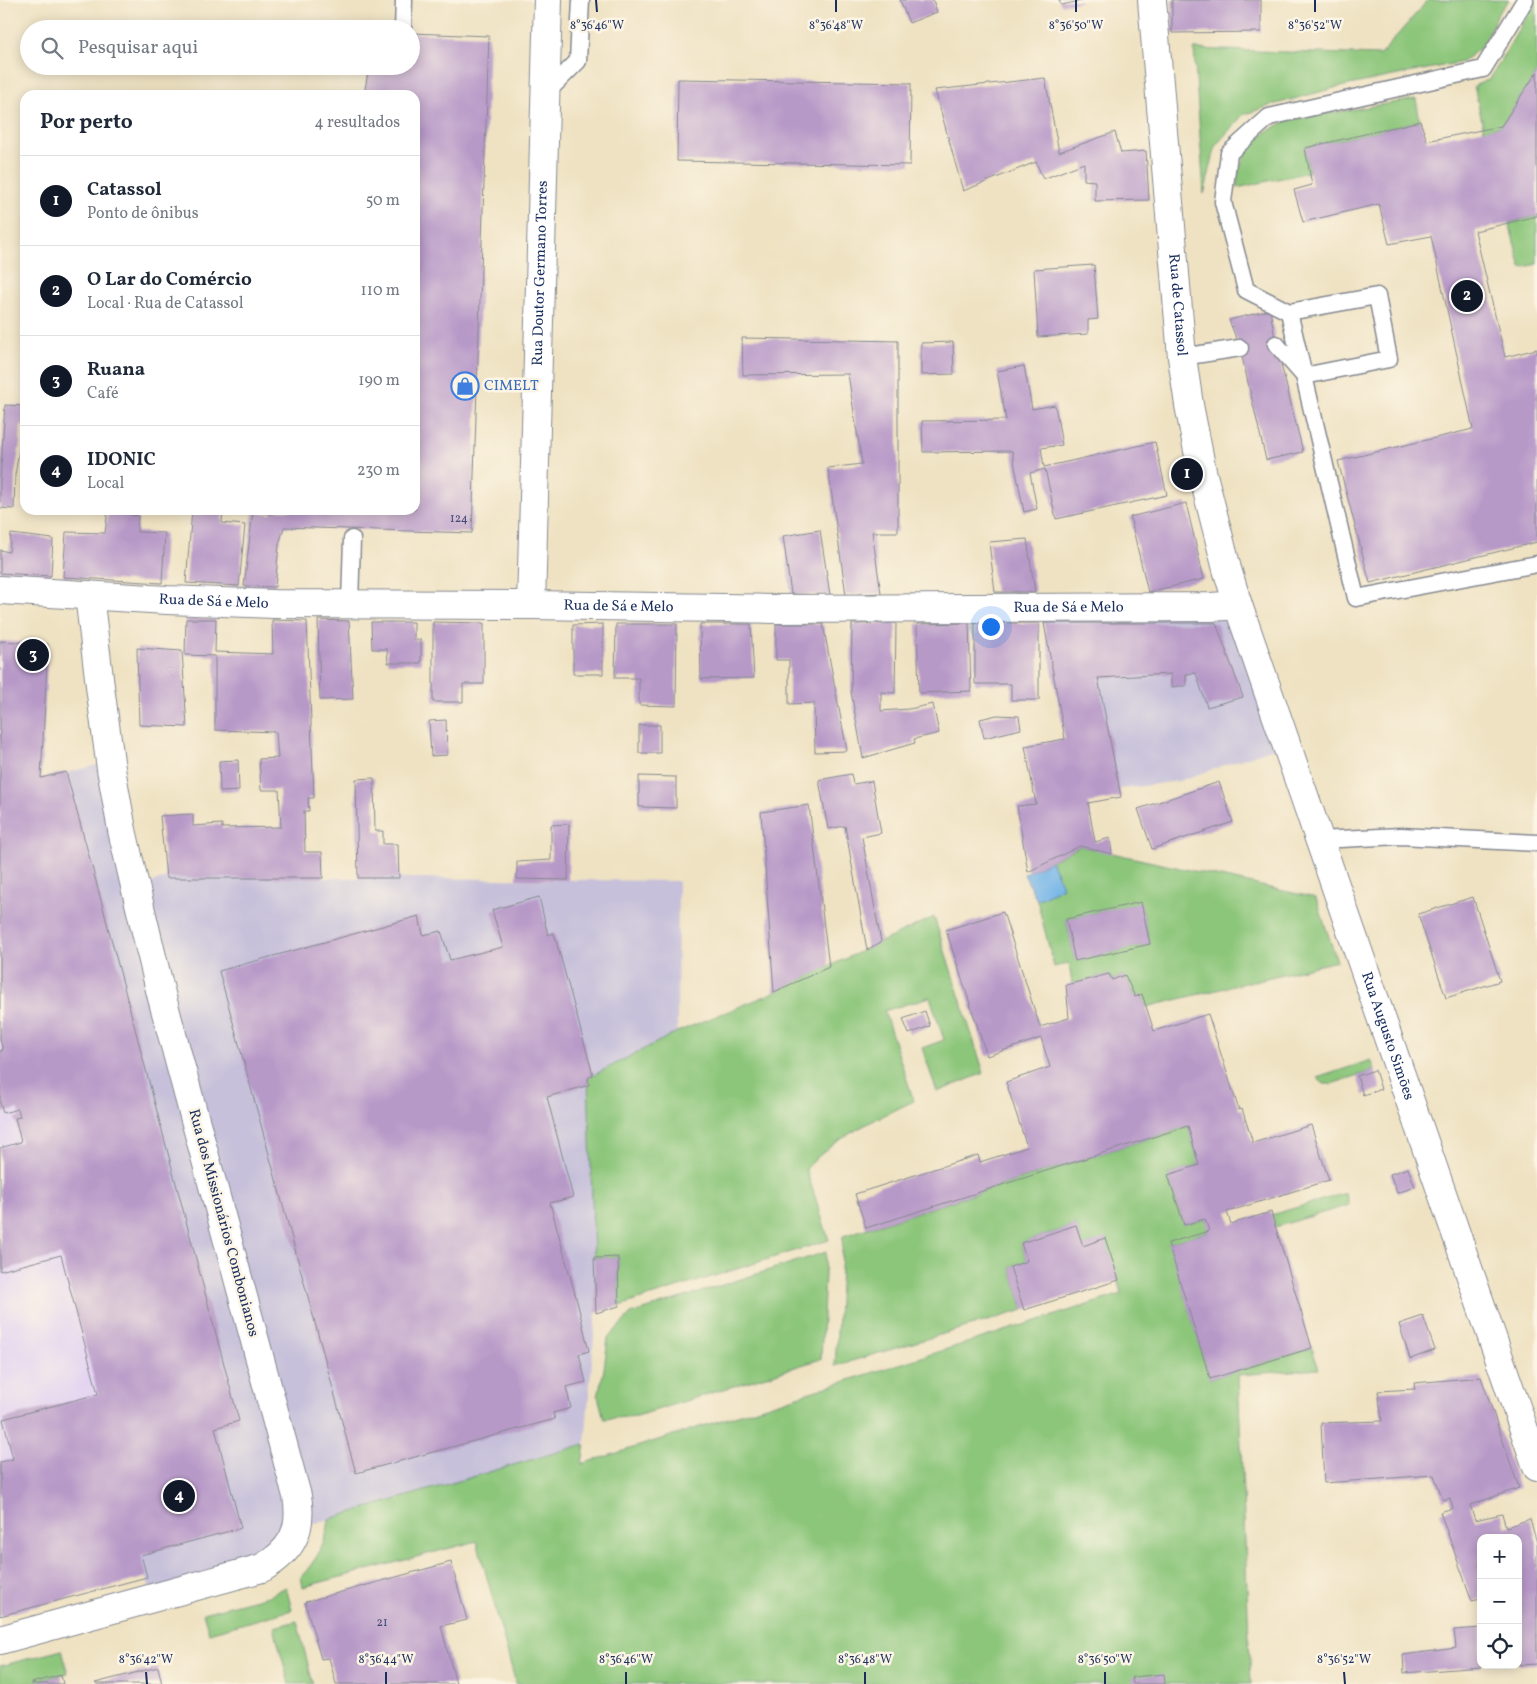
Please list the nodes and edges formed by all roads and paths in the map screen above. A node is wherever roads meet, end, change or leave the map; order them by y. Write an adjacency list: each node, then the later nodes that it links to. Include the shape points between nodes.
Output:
1 (404, 0): 6 (lane)
2 (548, 0): 7 (street, Rua Doutor Germano Torres)
3 (581, 0): 7 (lane, via 578,61)
4 (1152, 0): 11 (street, Rua de Catassol)
5 (1525, 0): 8 (lane, via 1484,69 1269,116 1229,153 1223,202 1246,290)
6 (403, 20)
7 (546, 94): 18 (street, Rua Doutor Germano Torres)
8 (1289, 312): 12 (lane); 12 (lane, via 1378,296 1389,359)
9 (1276, 344): 12 (lane)
10 (1240, 348): 11 (lane)
11 (1182, 357): 19 (street, Rua de Catassol, via 1202,471)
12 (1304, 376): 14 (lane, via 1356,598)
13 (352, 539): 17 (lane)
14 (1537, 564)
15 (0, 590): 16 (street, Rua de Sá e Melo)
16 (89, 595): 17 (street, Rua de Sá e Melo, via 274,604); 23 (street, Rua dos Missionários Combonianos, via 100,694 126,847 161,994 297,1496 298,1523 286,1550 275,1561 258,1570)
17 (350, 604): 18 (street, Rua de Sá e Melo)
18 (531, 605): 19 (street, Rua de Sá e Melo, via 779,609)
19 (1238, 605): 20 (street, Rua Augusto Simões)
20 (1319, 840): 21 (lane, via 1401,836); 22 (street, Rua Augusto Simões)
21 (1537, 843)
22 (1537, 1467)
23 (0, 1640)

